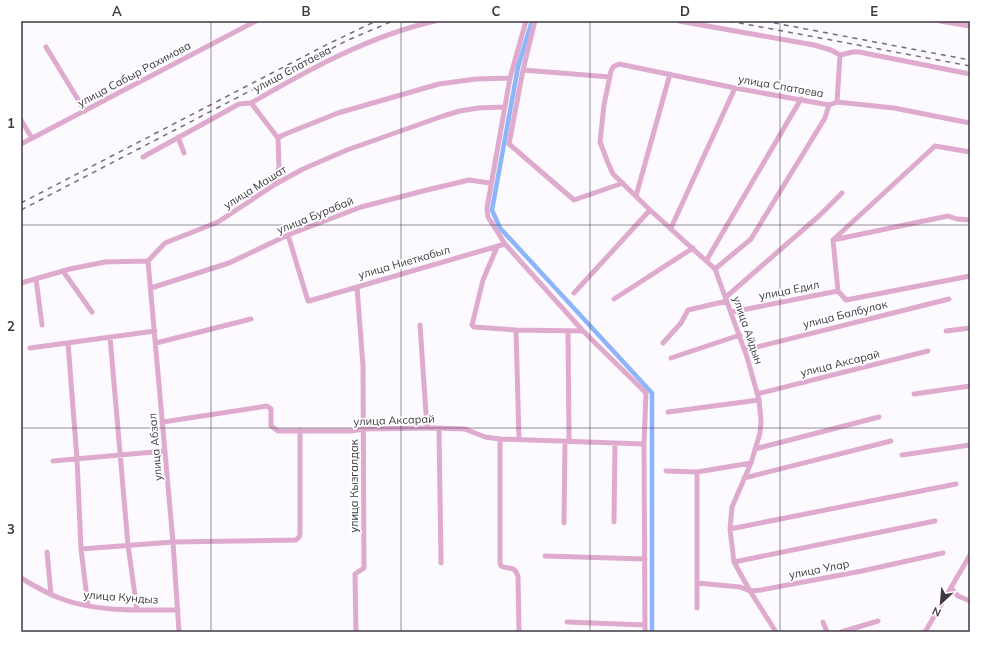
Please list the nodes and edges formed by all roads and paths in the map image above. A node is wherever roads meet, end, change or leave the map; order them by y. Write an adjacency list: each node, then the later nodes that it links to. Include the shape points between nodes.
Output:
1 (256, 21): 22 (street, улица Сабыр Рахимова)
2 (435, 21): 19 (street, улица Спатаева, via 339,55)
3 (526, 21): 15 (street)
4 (535, 21): 11 (street)
5 (679, 21): 9 (street, via 814,45)
6 (940, 21): 7 (street)
7 (970, 26)
8 (46, 47): 22 (street)
9 (840, 55): 13 (street, via 859,52); 18 (street)
10 (613, 67): 12 (street, улица Спатаева, via 619,64); 14 (street, улица Айдын)
11 (523, 70): 14 (street); 33 (street, via 509,144 574,200)
12 (670, 74): 16 (street, улица Спатаева); 36 (street)
13 (970, 74)
14 (610, 77): 33 (street, улица Айдын, via 600,142 613,174)
15 (510, 78): 21 (street); 27 (street, via 458,80 439,84 338,113)
16 (735, 88): 17 (street, улица Спатаева); 39 (street)
17 (801, 99): 20 (street, улица Спатаева); 46 (street)
18 (837, 102): 20 (street, улица Спатаева); 24 (street, улица Спатаева, via 894,108)
19 (251, 103): 25 (street, улица Спатаева, via 239,104); 27 (street)
20 (829, 105): 47 (street, via 825,118 751,239)
21 (504, 107): 32 (street); 34 (street, улица Машат, via 478,108 443,116 332,156)
22 (85, 111): 26 (street, улица Сабыр Рахимова)
23 (21, 120): 26 (street)
24 (970, 123)
25 (178, 137): 30 (street); 31 (street, улица Спатаева)
26 (32, 138): 28 (street, улица Сабыр Рахимова)
27 (278, 138): 34 (street, via 279,167)
28 (21, 144)
29 (970, 152): 41 (street, via 936,146)
30 (184, 153)
31 (143, 157)
32 (490, 183): 40 (street, улица Бурабай, via 469,180 427,190 361,207); 42 (street, via 488,217)
33 (623, 183): 36 (street, улица Айдын)
34 (274, 185): 45 (street, улица Машат, via 218,222 165,243)
35 (842, 193): 57 (street)
36 (636, 196): 37 (street, улица Айдын)
37 (650, 210): 39 (street, улица Айдын); 55 (street)
38 (970, 220): 41 (street, via 948,216)
39 (671, 228): 44 (street, улица Айдын)
40 (288, 235): 52 (street, улица Ниеткабыл, via 308,301); 53 (street, улица Бурабай, via 229,263)
41 (833, 240): 54 (street)
42 (505, 244): 43 (street, улица Ниеткабыл); 68 (street)
43 (496, 247): 52 (street, улица Ниеткабыл); 65 (street, via 483,280 472,325)
44 (693, 248): 46 (street, улица Айдын); 56 (street)
45 (148, 261): 48 (street, via 105,262); 53 (street, улица Абзал)
46 (706, 261): 47 (street, улица Айдын)
47 (715, 269): 57 (street, улица Айдын)
48 (63, 271): 50 (street); 59 (street)
49 (970, 276): 54 (street, улица Балбулак, via 846,300)
50 (36, 279): 51 (street); 62 (street)
51 (21, 283)
52 (356, 286): 88 (street, улица Кызгалдак, via 363,366)
53 (151, 288): 66 (street, улица Абзал)
54 (838, 290): 60 (street, улица Едил)
55 (574, 293)
56 (614, 299)
57 (727, 299): 60 (street, улица Айдын); 74 (street, via 688,310 681,323)
58 (949, 299): 76 (street, улица Балбулак)
59 (92, 312)
60 (732, 312): 70 (street, улица Айдын)
61 (251, 318): 73 (street)
62 (42, 325)
63 (420, 325): 86 (street)
64 (970, 328): 69 (street)
65 (516, 330): 67 (street); 91 (street)
66 (155, 331): 71 (street); 73 (street, улица Абзал)
67 (568, 331): 68 (street); 92 (street)
68 (583, 331): 95 (street, via 646,393)
69 (946, 331)
70 (740, 335): 76 (street, улица Айдын); 78 (street)
71 (110, 337): 72 (street); 100 (street)
72 (68, 343): 75 (street); 101 (street)
73 (156, 343): 85 (street, улица Абзал)
74 (663, 343)
75 (30, 348)
76 (745, 350): 80 (street, улица Айдын)
77 (928, 351): 80 (street, улица Аксарай)
78 (671, 358)
79 (970, 386): 81 (street)
80 (757, 394): 82 (street, улица Айдын)
81 (914, 394)
82 (759, 400): 83 (street); 97 (street, улица Айдын, via 761,422)
83 (668, 412)
84 (879, 417): 97 (street)
85 (163, 422): 89 (street, улица Аксарай, via 267,406 271,409 271,426 274,429); 98 (street, улица Абзал)
86 (427, 428): 87 (street, улица Аксарай); 88 (street, улица Аксарай)
87 (439, 428): 90 (street, улица Аксарай, via 465,429); 121 (street)
88 (363, 429): 89 (street, улица Аксарай); 137 (street, улица Кызгалдак, via 364,568 355,574)
89 (300, 430): 112 (street, via 299,538)
90 (500, 439): 91 (street, улица Аксарай); 138 (street, via 500,563 501,566 513,568 518,577)
91 (519, 440): 92 (street, улица Аксарай)
92 (567, 441): 94 (street, улица Аксарай); 110 (street)
93 (892, 441): 106 (street)
94 (615, 443): 95 (street, улица Аксарай); 109 (street)
95 (644, 444): 119 (street)
96 (970, 445): 99 (street)
97 (755, 449): 103 (street, улица Айдын)
98 (165, 451): 100 (street); 112 (street, улица Абзал)
99 (902, 455)
100 (120, 456): 101 (street); 113 (street)
101 (77, 459): 102 (street); 114 (street)
102 (53, 461)
103 (751, 463): 105 (street); 106 (street, улица Айдын)
104 (666, 471): 105 (street)
105 (697, 472): 123 (street)
106 (744, 478): 111 (street, улица Айдын, via 732,507)
107 (956, 484): 111 (street)
108 (935, 521): 120 (street)
109 (614, 522)
110 (564, 523)
111 (730, 529): 120 (street, улица Айдын)
112 (173, 542): 113 (street); 131 (street, улица Абзал)
113 (128, 545): 114 (street); 130 (street)
114 (81, 549): 128 (street)
115 (47, 552): 126 (street)
116 (943, 553): 125 (street, улица Улар, via 862,571)
117 (970, 555): 124 (street)
118 (545, 556): 119 (street)
119 (645, 559): 135 (street)
120 (734, 562): 125 (street, улица Айдын)
121 (441, 564)
122 (21, 578): 126 (street, улица Кундыз)
123 (697, 583): 125 (street, улица Улар); 129 (street)
124 (951, 588): 127 (street, via 958,596); 143 (street)
125 (750, 590): 140 (street, улица Айдын)
126 (51, 595): 128 (street, улица Кундыз)
127 (970, 601)
128 (88, 606): 130 (street, улица Кундыз)
129 (697, 608)
130 (137, 610): 131 (street, улица Кундыз)
131 (178, 610): 136 (street, улица Абзал)
132 (878, 621): 142 (street)
133 (567, 622): 135 (street)
134 (823, 622): 141 (street)
135 (645, 625): 139 (street)
136 (179, 632)
137 (356, 632)
138 (519, 632)
139 (645, 632)
140 (776, 632)
141 (827, 632)
142 (841, 632)
143 (925, 632)

